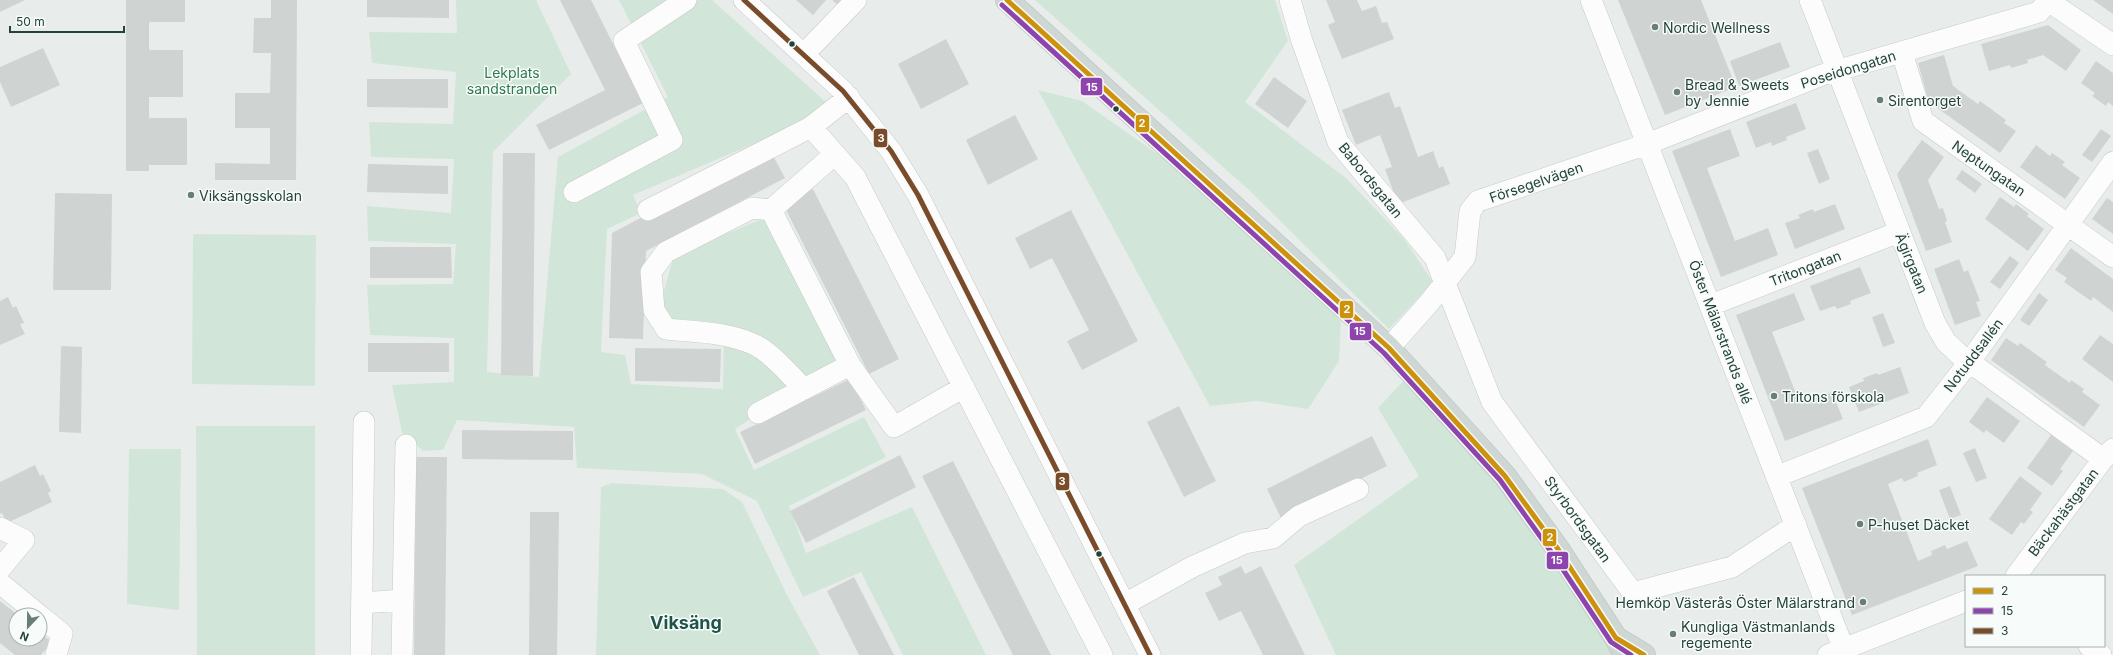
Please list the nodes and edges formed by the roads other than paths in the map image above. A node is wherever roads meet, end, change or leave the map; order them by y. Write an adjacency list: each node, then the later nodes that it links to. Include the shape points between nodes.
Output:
1 (686, 0): 18 (street, via 624,41 672,140)
2 (744, 0): 11 (street)
3 (856, 0): 11 (street)
4 (1007, 0): 26 (main road)
5 (1290, 0): 24 (street, Babordsgatan, via 1338,142 1435,258)
6 (1591, 0): 15 (street, Öster Mälarstrands allé)
7 (1810, 0): 12 (street, Ägirgatan)
8 (2048, 0): 9 (street); 10 (street, Poseidongatan, via 2039,12)
9 (2113, 45)
10 (1902, 52): 12 (street, Poseidongatan); 21 (street, Neptungatan, via 1923,121)
11 (804, 54): 13 (street)
12 (1838, 71): 15 (street, Poseidongatan); 22 (street, Ägirgatan)
13 (849, 97): 14 (street); 45 (street, via 890,151 918,195)
14 (811, 126): 16 (street); 19 (street)
15 (1647, 144): 24 (street, Försegelvägen, via 1478,201 1470,211 1465,257); 25 (street, Öster Mälarstrands allé)
16 (835, 154): 20 (street); 29 (street, via 855,177)
17 (2113, 162): 21 (street, Notuddsallén)
18 (574, 192)
19 (648, 210)
20 (771, 210): 28 (street); 30 (street, via 752,208 666,252 651,272 654,310 666,329 733,336 755,345 783,367)
21 (2068, 225): 23 (street, Neptungatan); 27 (street, Notuddsallén)
22 (1899, 232): 25 (street, Tritongatan); 27 (street, Ägirgatan, via 1935,323 1946,342)
23 (2113, 257)
24 (1444, 284): 26 (street, Försegelvägen); 37 (street, Styrbordsgatan, via 1492,402 1633,594 1732,567)
25 (1711, 305): 35 (street, Öster Mälarstrands allé)
26 (1389, 348): 48 (main road, via 1505,476 1558,549)
27 (1970, 361): 34 (street, Ägirgatan); 35 (street, Notuddsallén, via 1926,417)
28 (850, 365): 29 (street, via 894,427); 30 (street)
29 (964, 388): 54 (street)
30 (804, 389): 31 (street)
31 (758, 413)
32 (364, 422): 44 (street)
33 (406, 445): 42 (street)
34 (2110, 452): 40 (street, Bäckahästgatan)
35 (1778, 476): 37 (street, Öster Mälarstrands allé)
36 (1358, 489): 45 (street, via 1299,516 1273,538 1238,546 1192,567)
37 (1796, 525): 50 (street, Öster Mälarstrands allé)
38 (0, 528): 39 (street, via 24,540)
39 (0, 569)
40 (2017, 575)
41 (0, 583): 46 (street)
42 (403, 600): 44 (street); 53 (street)
43 (1965, 601): 50 (street)
44 (362, 602): 52 (street)
45 (1124, 604): 55 (street)
46 (28, 607)
47 (48, 623): 51 (street, via 62,634)
48 (1621, 646): 56 (main road)
49 (2090, 647): 57 (street)
50 (1839, 653)
51 (56, 655)
52 (361, 655)
53 (402, 655)
54 (1102, 655)
55 (1150, 655)
56 (1644, 655)
57 (2101, 655)

